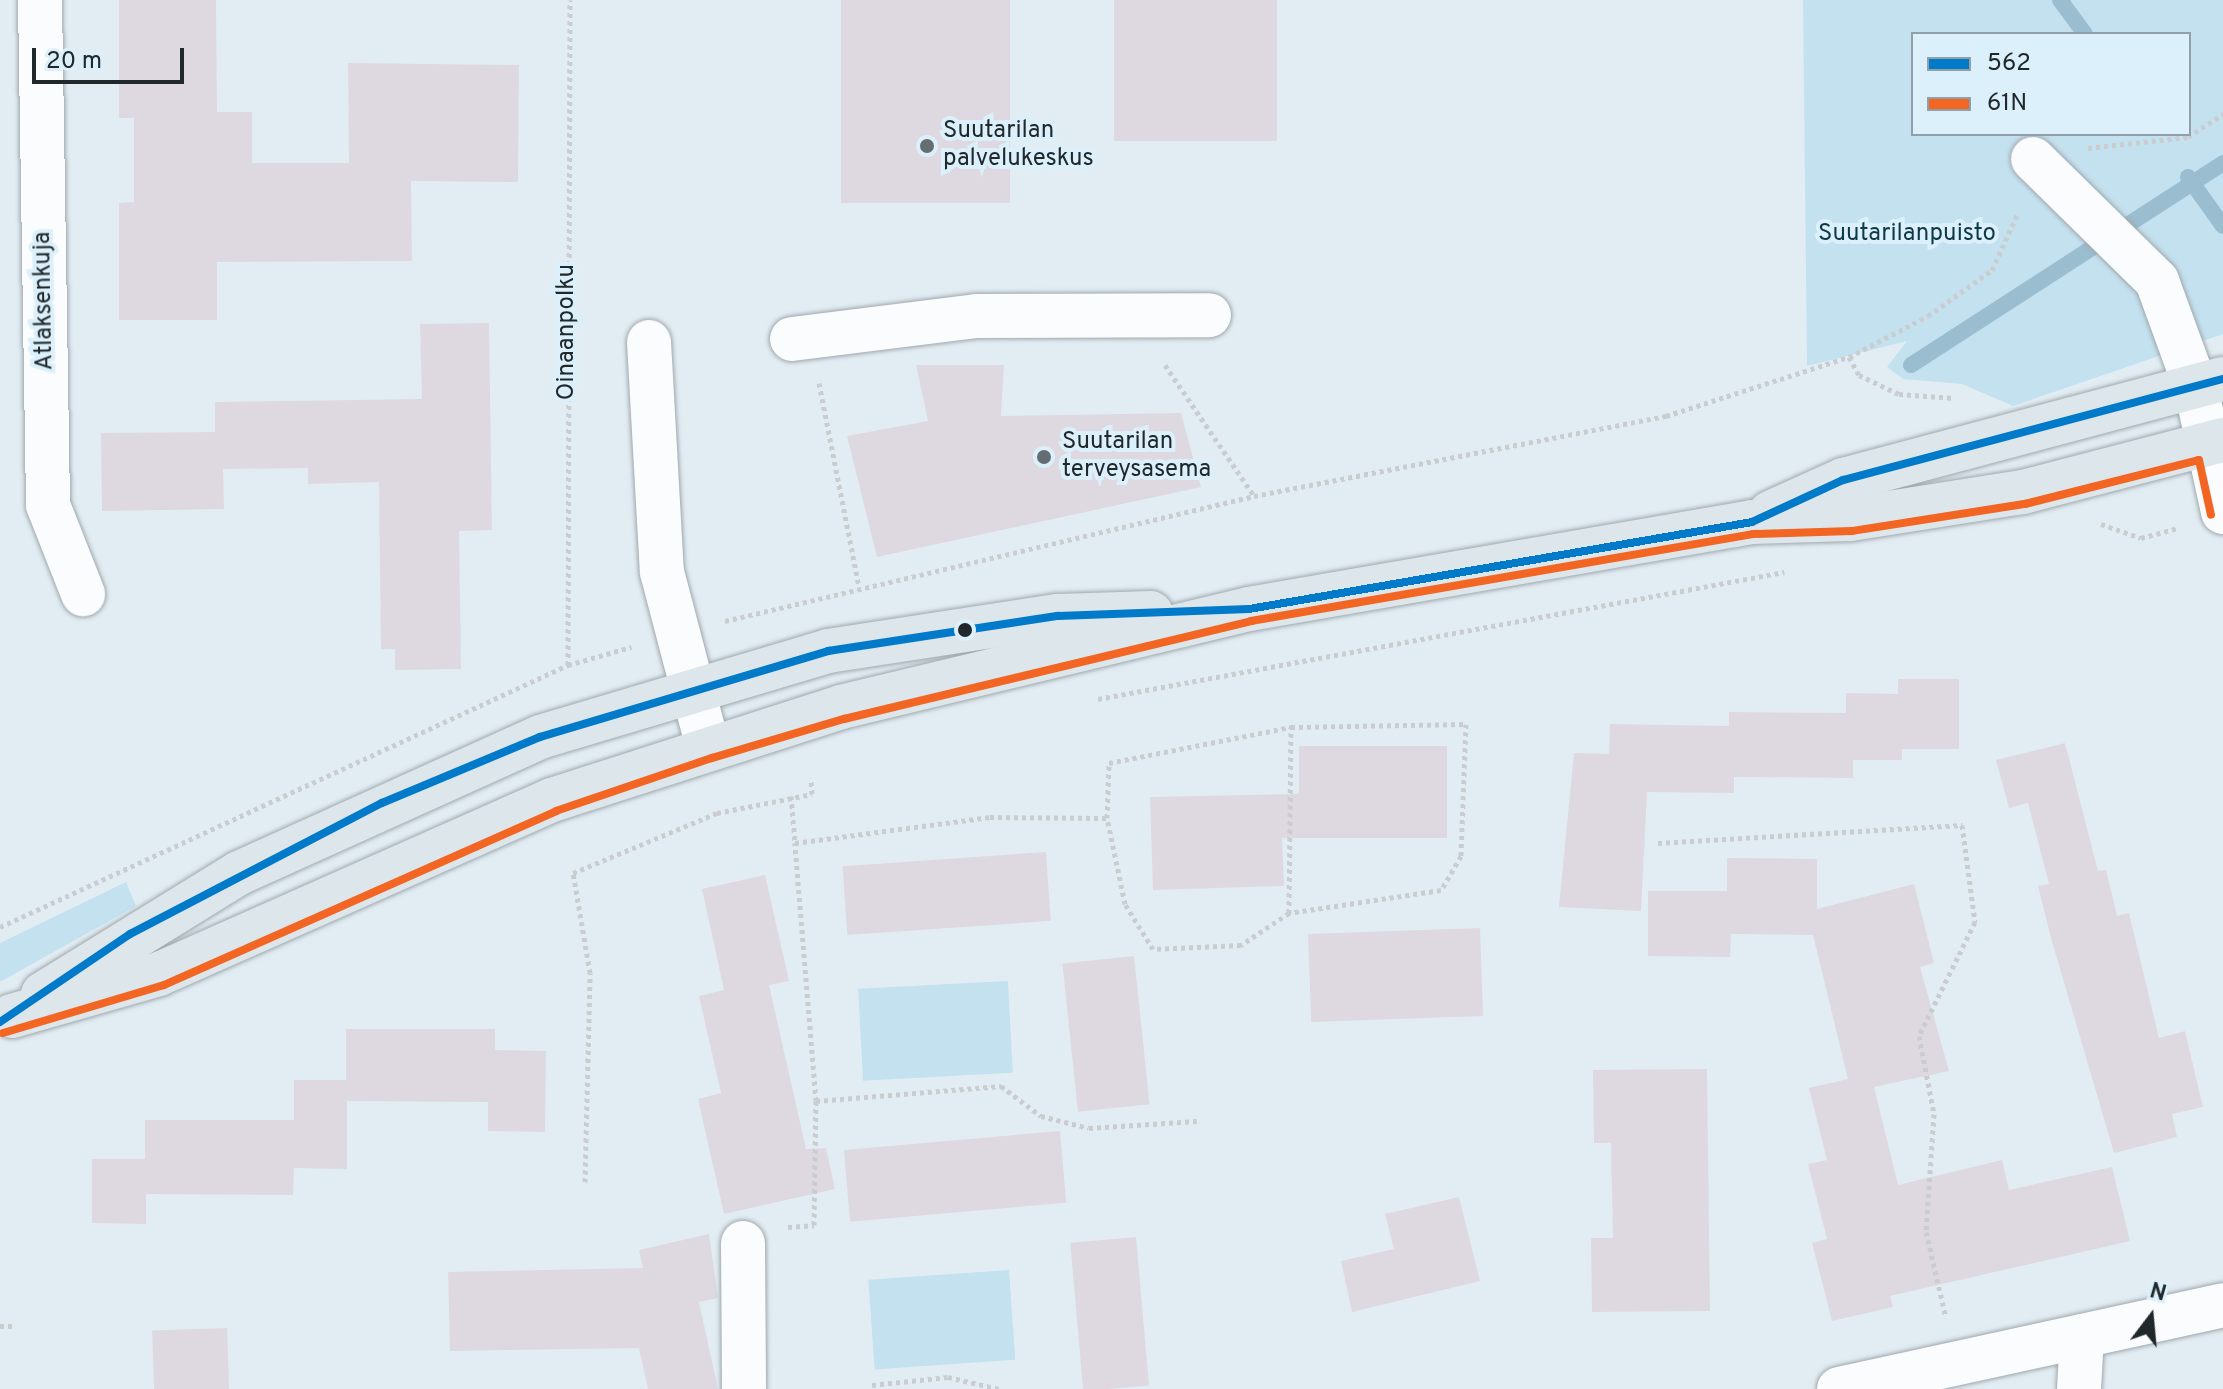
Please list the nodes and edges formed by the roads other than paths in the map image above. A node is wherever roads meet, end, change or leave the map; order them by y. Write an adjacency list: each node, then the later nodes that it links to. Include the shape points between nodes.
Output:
1 (40, 0): 10 (street, Atlaksenkuja, via 48,505)
2 (2033, 159): 6 (street, via 2157,281)
3 (1209, 315): 4 (street, via 977,316)
4 (804, 338)
5 (649, 342): 12 (street, via 656,527 676,634)
6 (2209, 383): 7 (street); 9 (main road, via 1843,480)
7 (2216, 443): 8 (street); 9 (main road, via 2023,492 1850,519)
8 (2223, 512)
9 (1752, 522): 11 (main road)
10 (83, 594)
11 (1249, 609): 12 (main road, via 1058,616 828,651); 13 (main road, via 841,707)
12 (694, 691): 13 (street); 14 (main road, via 540,737 382,803 130,934)
13 (708, 747): 14 (main road, via 552,800 159,974)
14 (6, 1019)
15 (743, 1243): 18 (street)
16 (2223, 1305): 17 (street)
17 (2082, 1336): 19 (street); 20 (street)
18 (744, 1389)
19 (1839, 1389)
20 (2079, 1389)

